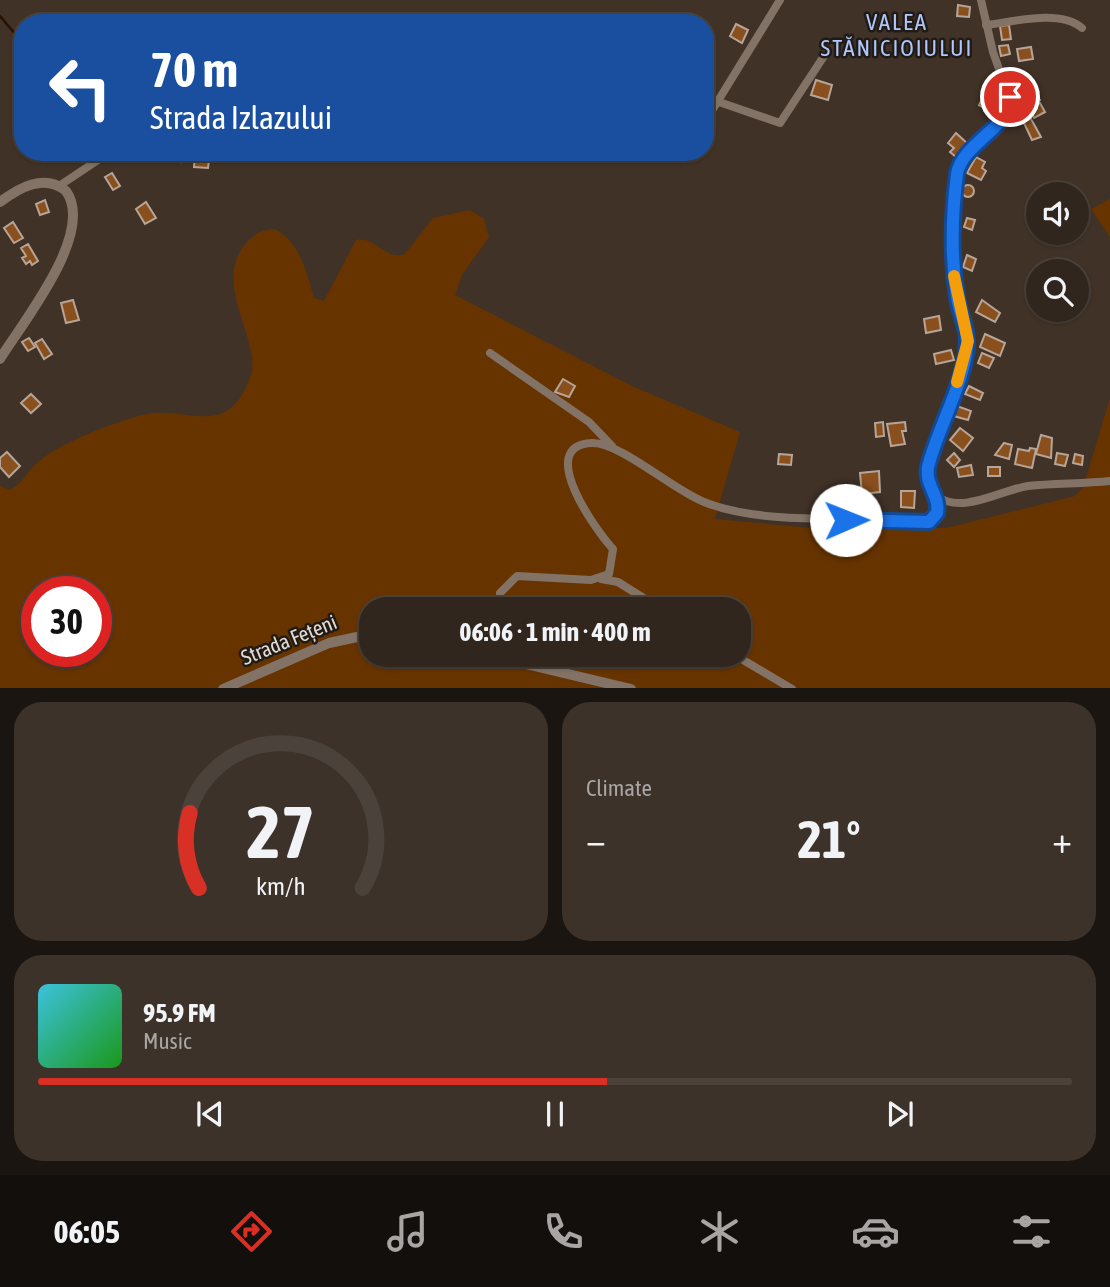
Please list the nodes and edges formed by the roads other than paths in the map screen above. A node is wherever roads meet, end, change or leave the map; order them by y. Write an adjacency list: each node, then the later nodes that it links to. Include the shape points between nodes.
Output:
1 (780, 0): 6 (street)
2 (981, 0): 3 (street)
3 (986, 25): 4 (street, via 1058,19 1074,21); 15 (street, via 1011,103 1004,118 967,153 957,174 953,268 968,341 928,467 928,483)
4 (1082, 28)
5 (826, 53): 6 (street, via 780,123)
6 (719, 102): 7 (street)
7 (714, 109)
8 (96, 161): 9 (street)
9 (59, 186): 10 (street, via 45,182 30,185); 12 (street, via 74,208 68,241 31,316)
10 (0, 202)
11 (490, 353): 13 (street, via 589,422)
12 (0, 359)
13 (612, 446): 15 (street, via 674,488 734,512 929,522 937,513); 16 (street, via 580,445 567,467 593,528 612,549 612,567)
14 (1110, 481): 15 (street, via 1028,486 961,502)
15 (938, 497)
16 (601, 579): 17 (street, via 517,576); 18 (street, via 618,582)
17 (500, 597)
18 (642, 597)
19 (359, 637): 22 (street, Strada Fețeni, via 329,643)
20 (751, 664): 24 (street)
21 (549, 667): 23 (street)
22 (223, 688)
23 (631, 688)
24 (792, 688)

